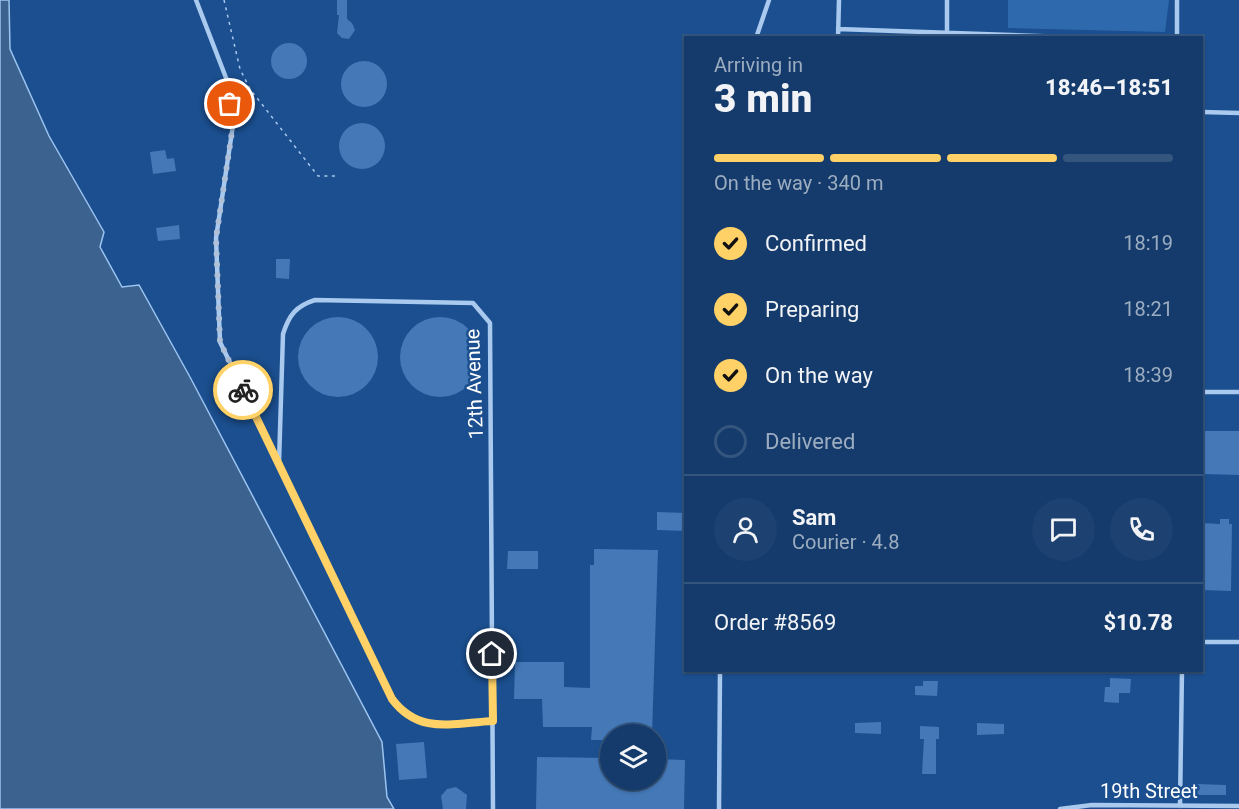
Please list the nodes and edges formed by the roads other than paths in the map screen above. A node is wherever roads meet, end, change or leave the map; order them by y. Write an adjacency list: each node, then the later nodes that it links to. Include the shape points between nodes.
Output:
1 (196, 0): 17 (lane, via 228,83 233,125 216,238 220,342)
2 (769, 0): 8 (lane)
3 (839, 0): 6 (lane)
4 (947, 0): 7 (lane)
5 (1177, 0): 12 (lane)
6 (838, 29): 7 (lane); 9 (lane)
7 (947, 31): 10 (lane); 11 (lane)
8 (757, 36)
9 (838, 36)
10 (947, 36)
11 (1010, 36)
12 (1178, 36)
13 (1203, 112): 14 (lane)
14 (1239, 113)
15 (1203, 392): 16 (lane)
16 (1239, 392)
17 (279, 465): 22 (lane, via 400,710 423,724); 22 (lane, 12th Avenue, via 284,334 288,319 299,305 315,300 473,303 479,309 490,323)
18 (1203, 642): 19 (lane)
19 (1239, 642)
20 (720, 672): 26 (lane)
21 (1182, 672): 23 (lane)
22 (493, 721): 25 (lane, 12th Avenue)
23 (1180, 806): 24 (lane, 19th Street); 27 (lane, 19th Street, via 1092,805)
24 (1239, 806)
25 (493, 809)
26 (719, 809)
27 (1060, 809)

